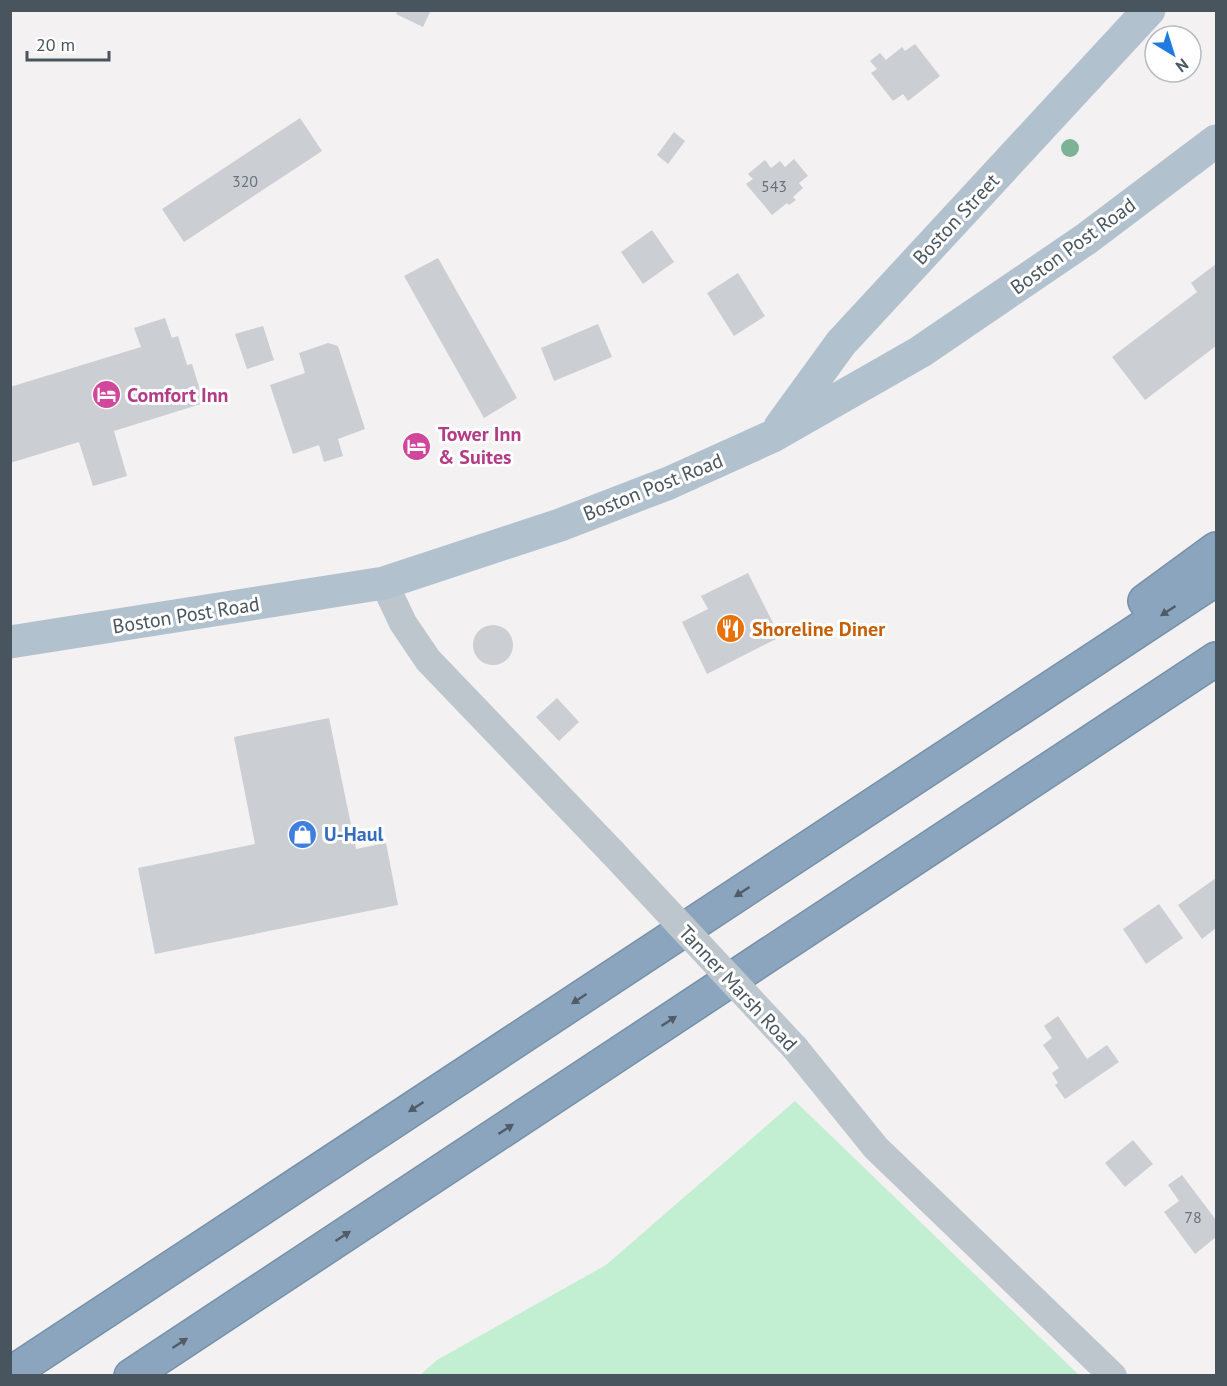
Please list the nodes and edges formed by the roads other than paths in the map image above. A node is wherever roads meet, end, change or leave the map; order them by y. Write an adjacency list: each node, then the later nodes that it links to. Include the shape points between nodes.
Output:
1 (1149, 10): 3 (main road, Boston Street, via 842,344)
2 (1216, 141): 3 (main road, Boston Post Road, via 982,311 865,385)
3 (773, 436): 6 (main road, Boston Post Road, via 669,483 560,525)
4 (1216, 549): 9 (highway)
5 (1216, 579): 9 (highway, one-way to 9)
6 (384, 583): 7 (main road, Boston Post Road); 12 (street, Tanner Marsh Road, bridge, via 403,623 428,660 795,1048 876,1148)
7 (10, 642)
8 (1216, 660): 11 (highway, one-way to 8)
9 (769, 874): 10 (highway, one-way to 10)
10 (10, 1374)
11 (131, 1376)
12 (1113, 1376)

